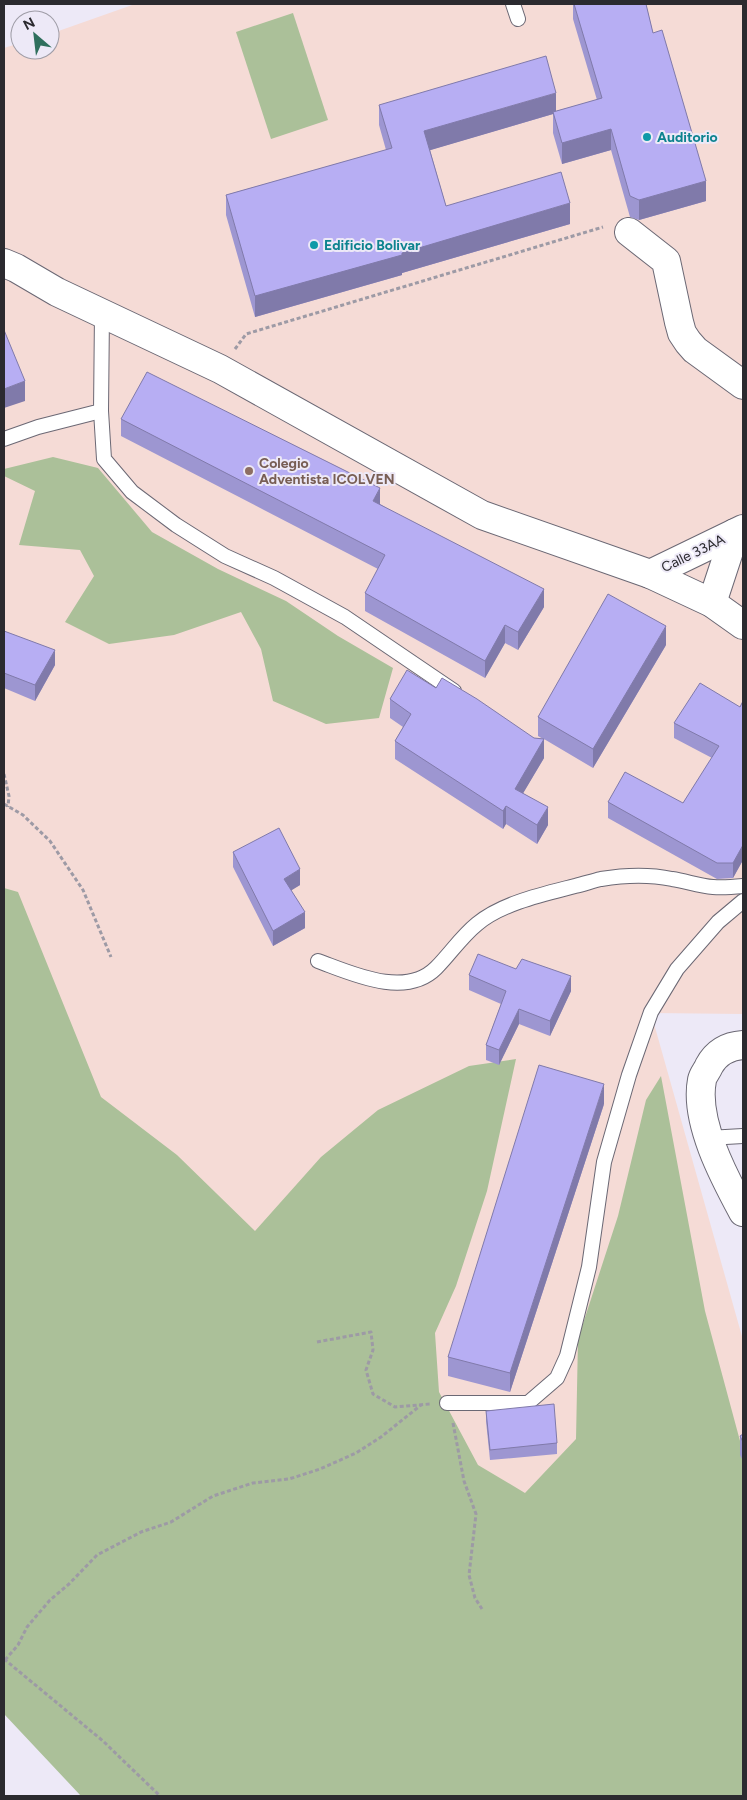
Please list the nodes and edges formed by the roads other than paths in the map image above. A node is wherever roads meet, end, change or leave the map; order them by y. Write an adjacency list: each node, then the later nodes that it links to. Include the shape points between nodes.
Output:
1 (513, 4): 2 (lane)
2 (518, 19)
3 (629, 232): 6 (street, via 666,261 681,327 688,342)
4 (4, 263): 5 (street)
5 (102, 314): 7 (lane); 10 (street, via 220,370 482,516)
6 (743, 385)
7 (101, 411): 8 (lane); 13 (lane, via 104,459 132,492 225,556 274,578 345,617)
8 (4, 439)
9 (739, 531): 10 (street, Calle 33AA); 11 (street, Calle 33AA)
10 (650, 574): 11 (street)
11 (712, 603): 12 (street)
12 (743, 625)
13 (467, 699)
14 (743, 886): 16 (lane, via 716,888 631,875 540,895 478,923 434,970 417,980 391,984)
15 (743, 901): 21 (lane, via 718,922 676,969 650,1012 604,1162 589,1267 568,1356 558,1378 528,1403)
16 (318, 961)
17 (743, 1045): 19 (street, via 734,1045 714,1056 702,1079 701,1101)
18 (743, 1136): 19 (lane)
19 (708, 1138): 20 (street)
20 (743, 1212)
21 (447, 1402)

